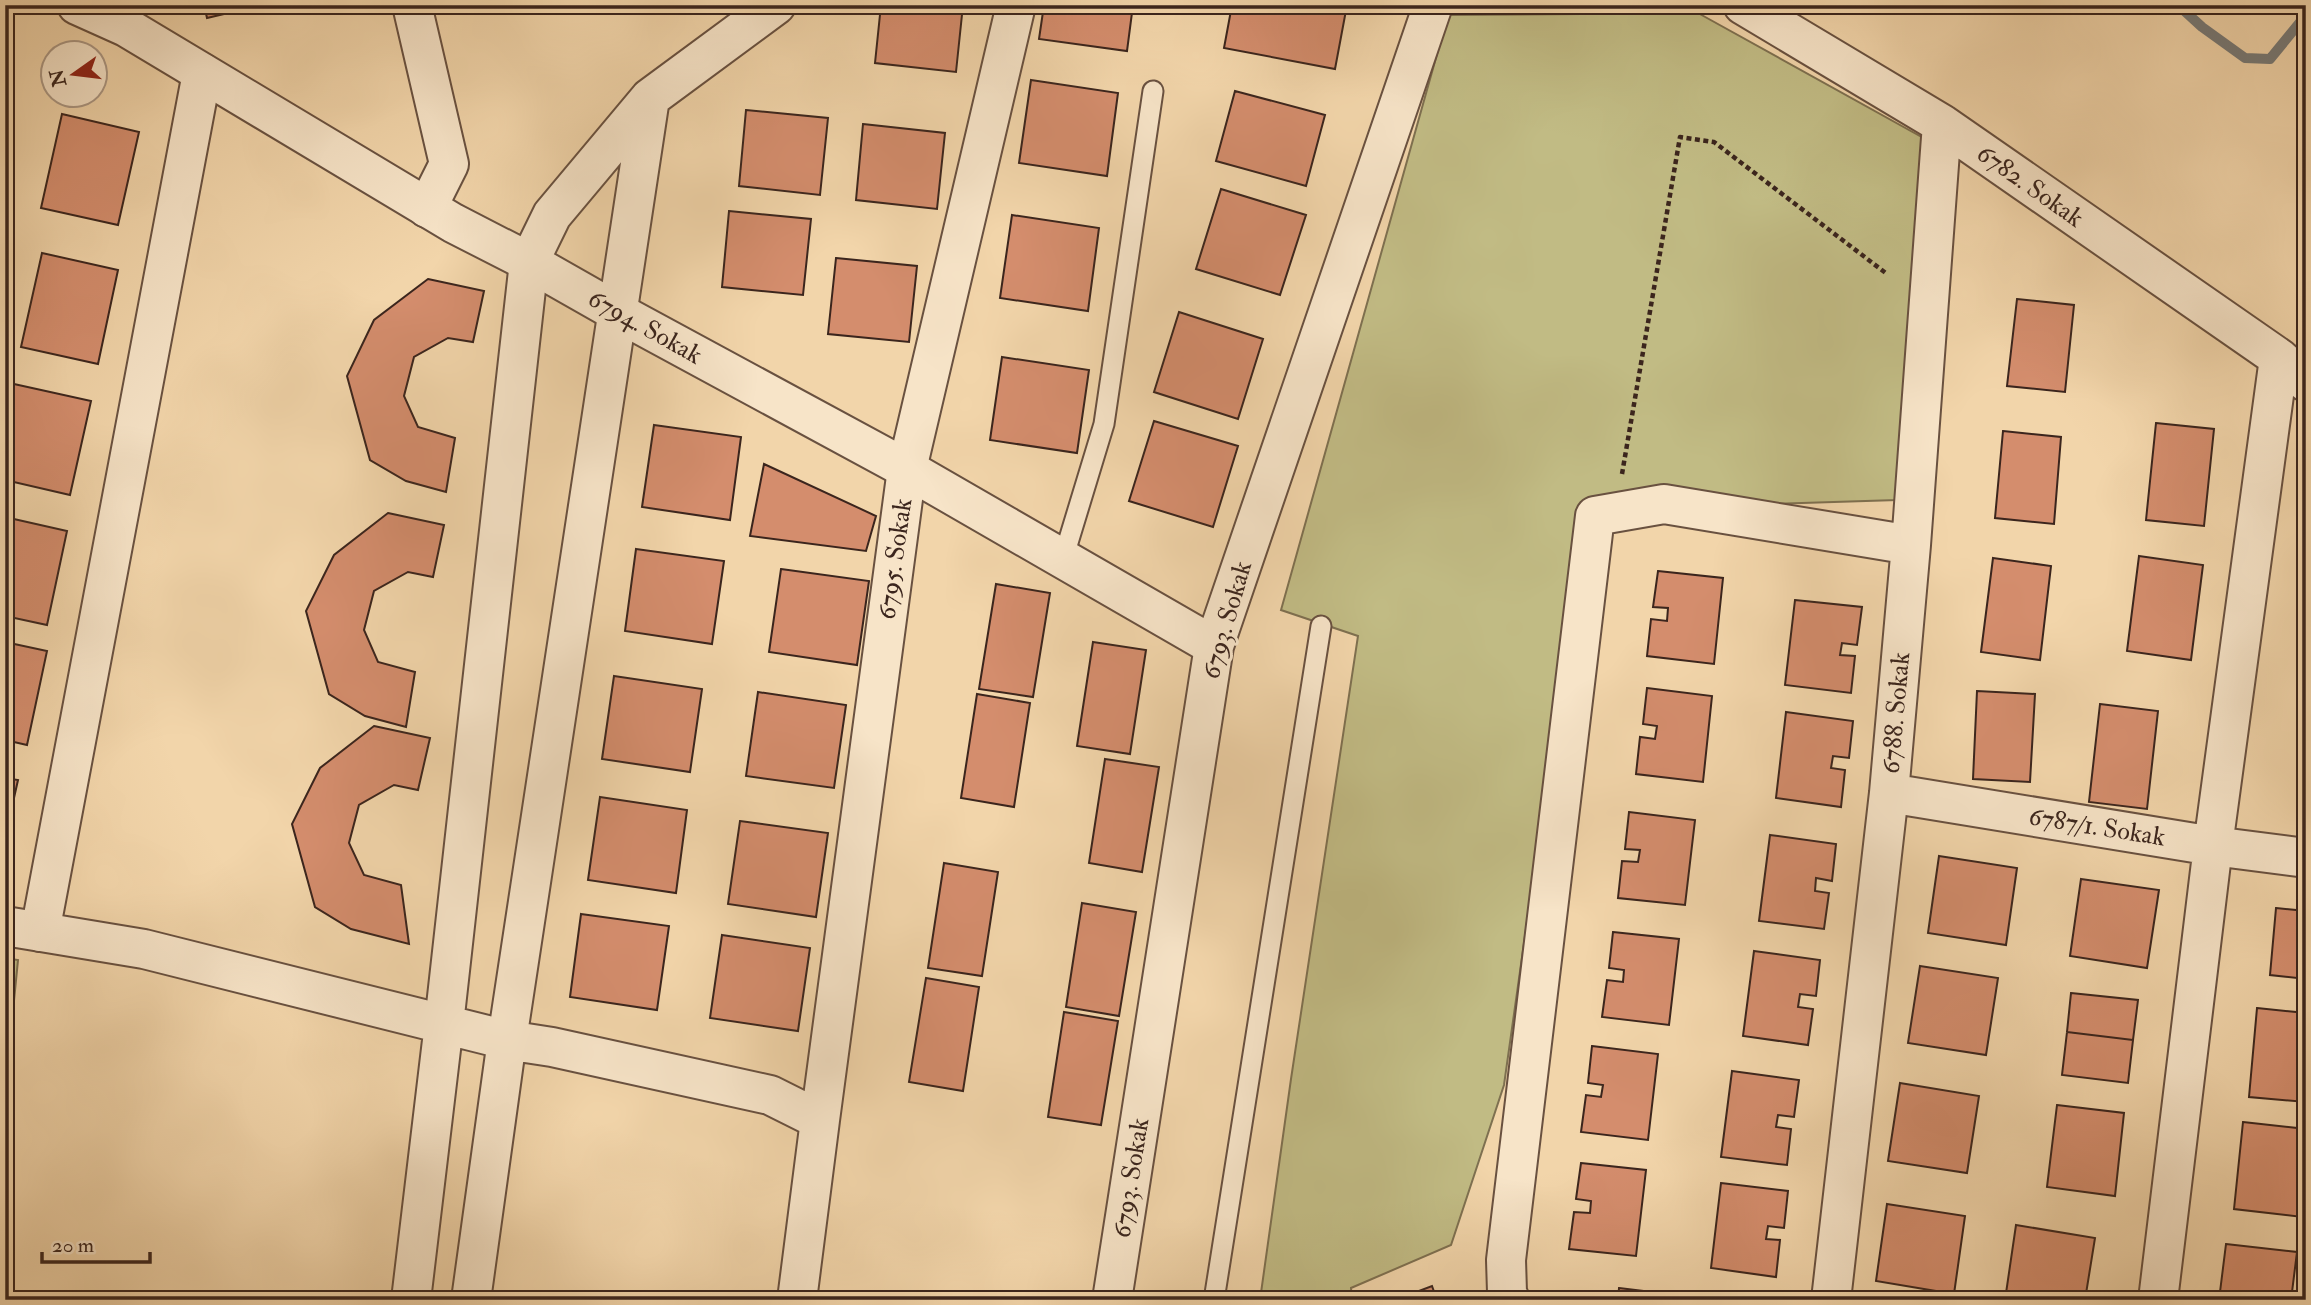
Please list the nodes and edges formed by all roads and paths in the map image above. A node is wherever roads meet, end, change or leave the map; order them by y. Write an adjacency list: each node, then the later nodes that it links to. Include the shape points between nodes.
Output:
1 (77, 5): 7 (street, 6794. Sokak)
2 (412, 5): 12 (street, via 449,163)
3 (776, 5): 10 (street)
4 (1016, 5): 17 (street, 6795. Sokak)
5 (1433, 5): 22 (street, 6793. Sokak)
6 (1743, 5): 11 (street, 6782. Sokak)
7 (124, 16): 8 (street, 6794. Sokak)
8 (202, 73): 12 (street, 6794. Sokak); 26 (street)
9 (1153, 91): 20 (lane, via 1104,424)
10 (650, 98): 13 (street, via 552,215); 15 (street)
11 (1942, 124): 16 (street, 6782. Sokak); 19 (street, 6788. Sokak)
12 (428, 208): 13 (street, 6794. Sokak)
13 (529, 262): 15 (street, 6794. Sokak); 27 (street)
14 (1887, 274): 18 (path, via 1714,142 1680,136)
15 (617, 312): 17 (street, 6794. Sokak); 28 (street)
16 (2292, 370): 24 (street)
17 (907, 468): 20 (street, 6794. Sokak); 29 (street, 6795. Sokak)
18 (1615, 513): 19 (street, via 1664,504); 35 (street, via 1595,516 1506,1260)
19 (1911, 545): 23 (street, 6788. Sokak)
20 (1063, 559): 22 (street, 6794. Sokak)
21 (1321, 626): 34 (lane)
22 (1214, 646): 33 (street, 6793. Sokak)
23 (1889, 793): 24 (street, 6787/1. Sokak); 36 (street, 6788. Sokak)
24 (2213, 846): 25 (street, 6787/1. Sokak); 37 (street)
25 (2306, 858)
26 (23, 929): 27 (street, via 144,949)
27 (444, 1024): 28 (street); 30 (street)
28 (507, 1040): 29 (street, via 770,1095); 31 (street)
29 (820, 1121): 32 (street, 6795. Sokak)
30 (411, 1300)
31 (471, 1300)
32 (797, 1300)
33 (1112, 1300)
34 (1214, 1300)
35 (1510, 1300)
36 (1831, 1300)
37 (2158, 1300)

